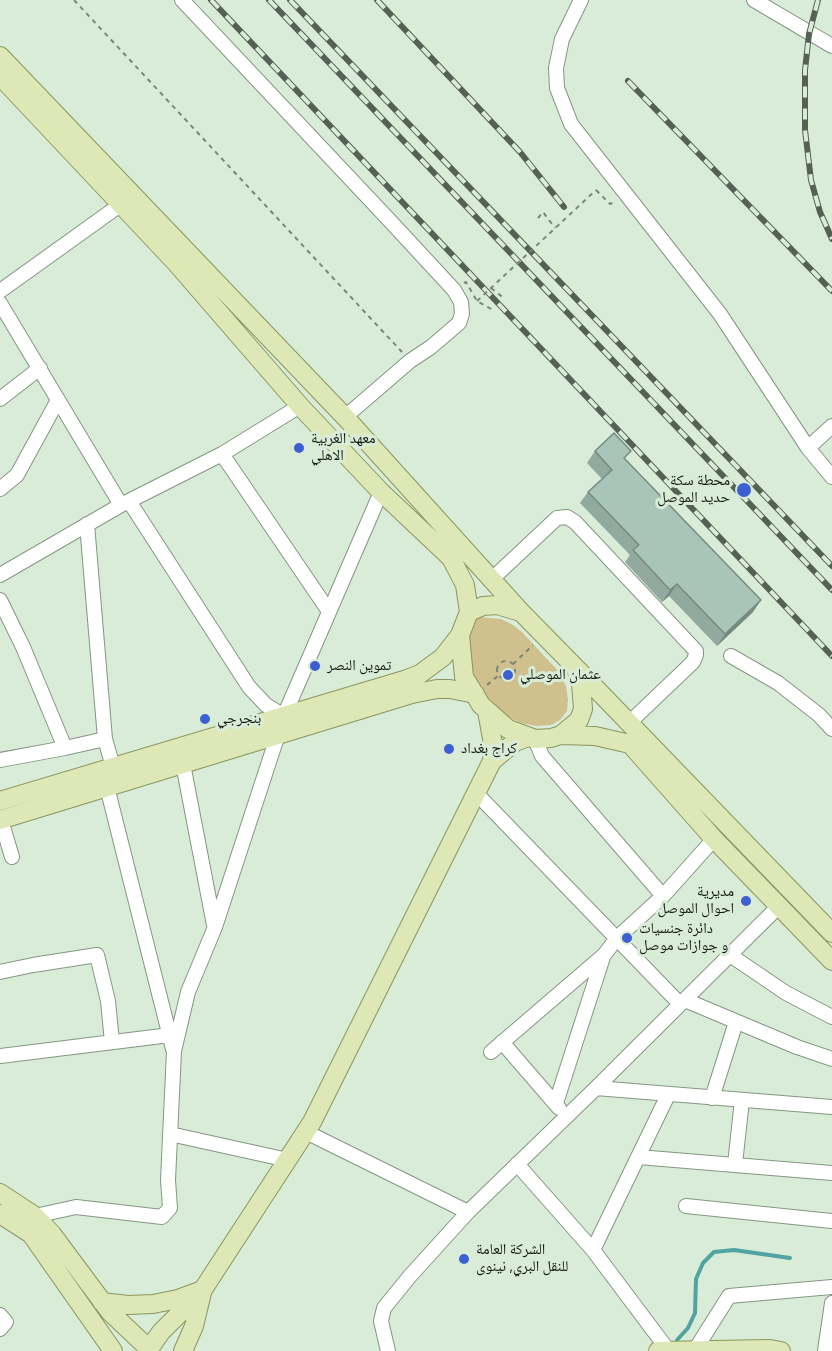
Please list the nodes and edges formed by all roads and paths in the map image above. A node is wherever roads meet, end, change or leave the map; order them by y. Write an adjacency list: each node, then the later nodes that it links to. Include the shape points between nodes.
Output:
1 (74, 0): 19 (path)
2 (182, 0): 19 (street, via 454,290 461,302 459,323)
3 (581, 0): 26 (street, via 560,48 556,79 571,124 720,314)
4 (754, 0): 5 (street)
5 (832, 46)
6 (0, 56): 24 (main road)
7 (0, 76): 9 (main road)
8 (610, 204): 11 (path, bridge, via 596,190)
9 (120, 205): 14 (street); 23 (main road, via 177,264)
10 (538, 218): 11 (path, via 543,212)
11 (555, 228): 13 (path, bridge)
12 (466, 282): 16 (path)
13 (491, 288): 15 (path); 16 (path, bridge)
14 (0, 291)
15 (505, 299)
16 (477, 301): 18 (path)
17 (0, 303): 20 (street)
18 (493, 310)
19 (410, 361): 24 (street)
20 (40, 368): 21 (street); 22 (street)
21 (0, 399)
22 (58, 400): 29 (street, via 17,476); 31 (street)
23 (300, 406): 27 (street); 30 (main road)
24 (345, 417): 34 (main road)
25 (832, 426): 26 (street)
26 (808, 448): 28 (street)
27 (222, 454): 31 (street); 36 (street)
28 (832, 477)
29 (0, 489)
30 (381, 492): 36 (street); 37 (main road, via 451,558 465,585)
31 (125, 503): 32 (street); 46 (street, via 249,687 266,705)
32 (87, 524): 33 (street); 52 (street)
33 (0, 574)
34 (492, 579): 38 (main road); 47 (street, via 557,518 567,517 639,589 694,647 696,655)
35 (0, 600): 53 (street)
36 (328, 610): 46 (street)
37 (469, 612): 38 (main road, via 496,605); 39 (main road)
38 (521, 612): 40 (main road)
39 (460, 635): 44 (main road, via 464,677); 46 (main road, via 443,657 420,674)
40 (544, 635): 42 (path); 43 (main road)
41 (731, 656): 48 (street, via 778,683)
42 (513, 664): 42 (path, via 502,662 499,675 512,678 516,669)
43 (575, 667): 47 (main road); 50 (main road, via 583,709 579,720)
44 (475, 694): 45 (main road); 49 (main road, via 450,689 424,691)
45 (488, 711): 51 (main road, via 508,729); 55 (main road)
46 (284, 716): 49 (street); 57 (main road)
47 (629, 723): 67 (main road)
48 (832, 729)
49 (277, 735): 56 (main road); 66 (street)
50 (561, 735): 51 (main road); 62 (main road, via 595,736 630,744)
51 (531, 738): 55 (main road, via 515,742); 64 (street, via 542,756)
52 (105, 739): 53 (street); 57 (street)
53 (65, 748): 54 (street)
54 (0, 760)
55 (492, 761): 59 (main road)
56 (183, 764): 58 (main road); 66 (street)
57 (113, 767): 60 (main road)
58 (107, 787): 61 (main road); 76 (street)
59 (476, 793): 68 (street); 90 (main road)
60 (0, 801)
61 (0, 820): 63 (street)
62 (714, 839): 64 (street); 65 (main road)
63 (12, 857)
64 (663, 896): 68 (street)
65 (778, 907): 70 (street); 71 (main road)
66 (215, 927): 79 (street, via 188,992)
67 (832, 933)
68 (617, 938): 69 (street); 73 (street)
69 (604, 955): 78 (street); 87 (street)
70 (730, 955): 73 (street); 74 (street, via 786,993)
71 (832, 961)
72 (0, 972): 77 (street, via 97,955 108,1000)
73 (682, 1002): 75 (street); 83 (street)
74 (832, 1017)
75 (736, 1022): 82 (street); 85 (street)
76 (170, 1035): 77 (street); 79 (street)
77 (112, 1042): 81 (street)
78 (502, 1042): 80 (street); 87 (street)
79 (174, 1051): 91 (street)
80 (491, 1052)
81 (0, 1056)
82 (832, 1059)
83 (596, 1088): 84 (street); 89 (street)
84 (668, 1095): 85 (street); 92 (street)
85 (712, 1098): 86 (street)
86 (742, 1100): 88 (street); 95 (street)
87 (556, 1103): 89 (street)
88 (832, 1107)
89 (564, 1118): 94 (street)
90 (306, 1132): 93 (main road); 99 (street)
91 (170, 1134): 93 (street); 102 (street, via 170,1208 162,1217 76,1207)
92 (638, 1157): 95 (street); 103 (street)
93 (288, 1160): 105 (main road)
94 (517, 1164): 99 (street); 103 (street)
95 (735, 1164): 96 (street)
96 (832, 1173)
97 (0, 1193): 102 (main road)
98 (686, 1206): 101 (street)
99 (468, 1212): 114 (street, via 384,1308 381,1321)
100 (0, 1214): 102 (main road)
101 (832, 1221)
102 (28, 1222): 106 (main road, via 52,1234); 112 (main road, via 31,1234)
103 (593, 1250): 115 (street)
104 (832, 1287): 111 (street, via 729,1296)
105 (202, 1291): 106 (main road, via 153,1304); 110 (main road); 113 (main road)
106 (102, 1302): 110 (main road)
107 (832, 1303): 117 (street)
108 (0, 1315): 109 (street, via 6,1322)
109 (0, 1329)
110 (148, 1350)
111 (695, 1350): 115 (main road); 116 (main road)
112 (113, 1351)
113 (183, 1351)
114 (388, 1351)
115 (663, 1351)
116 (781, 1351)
117 (825, 1351)

